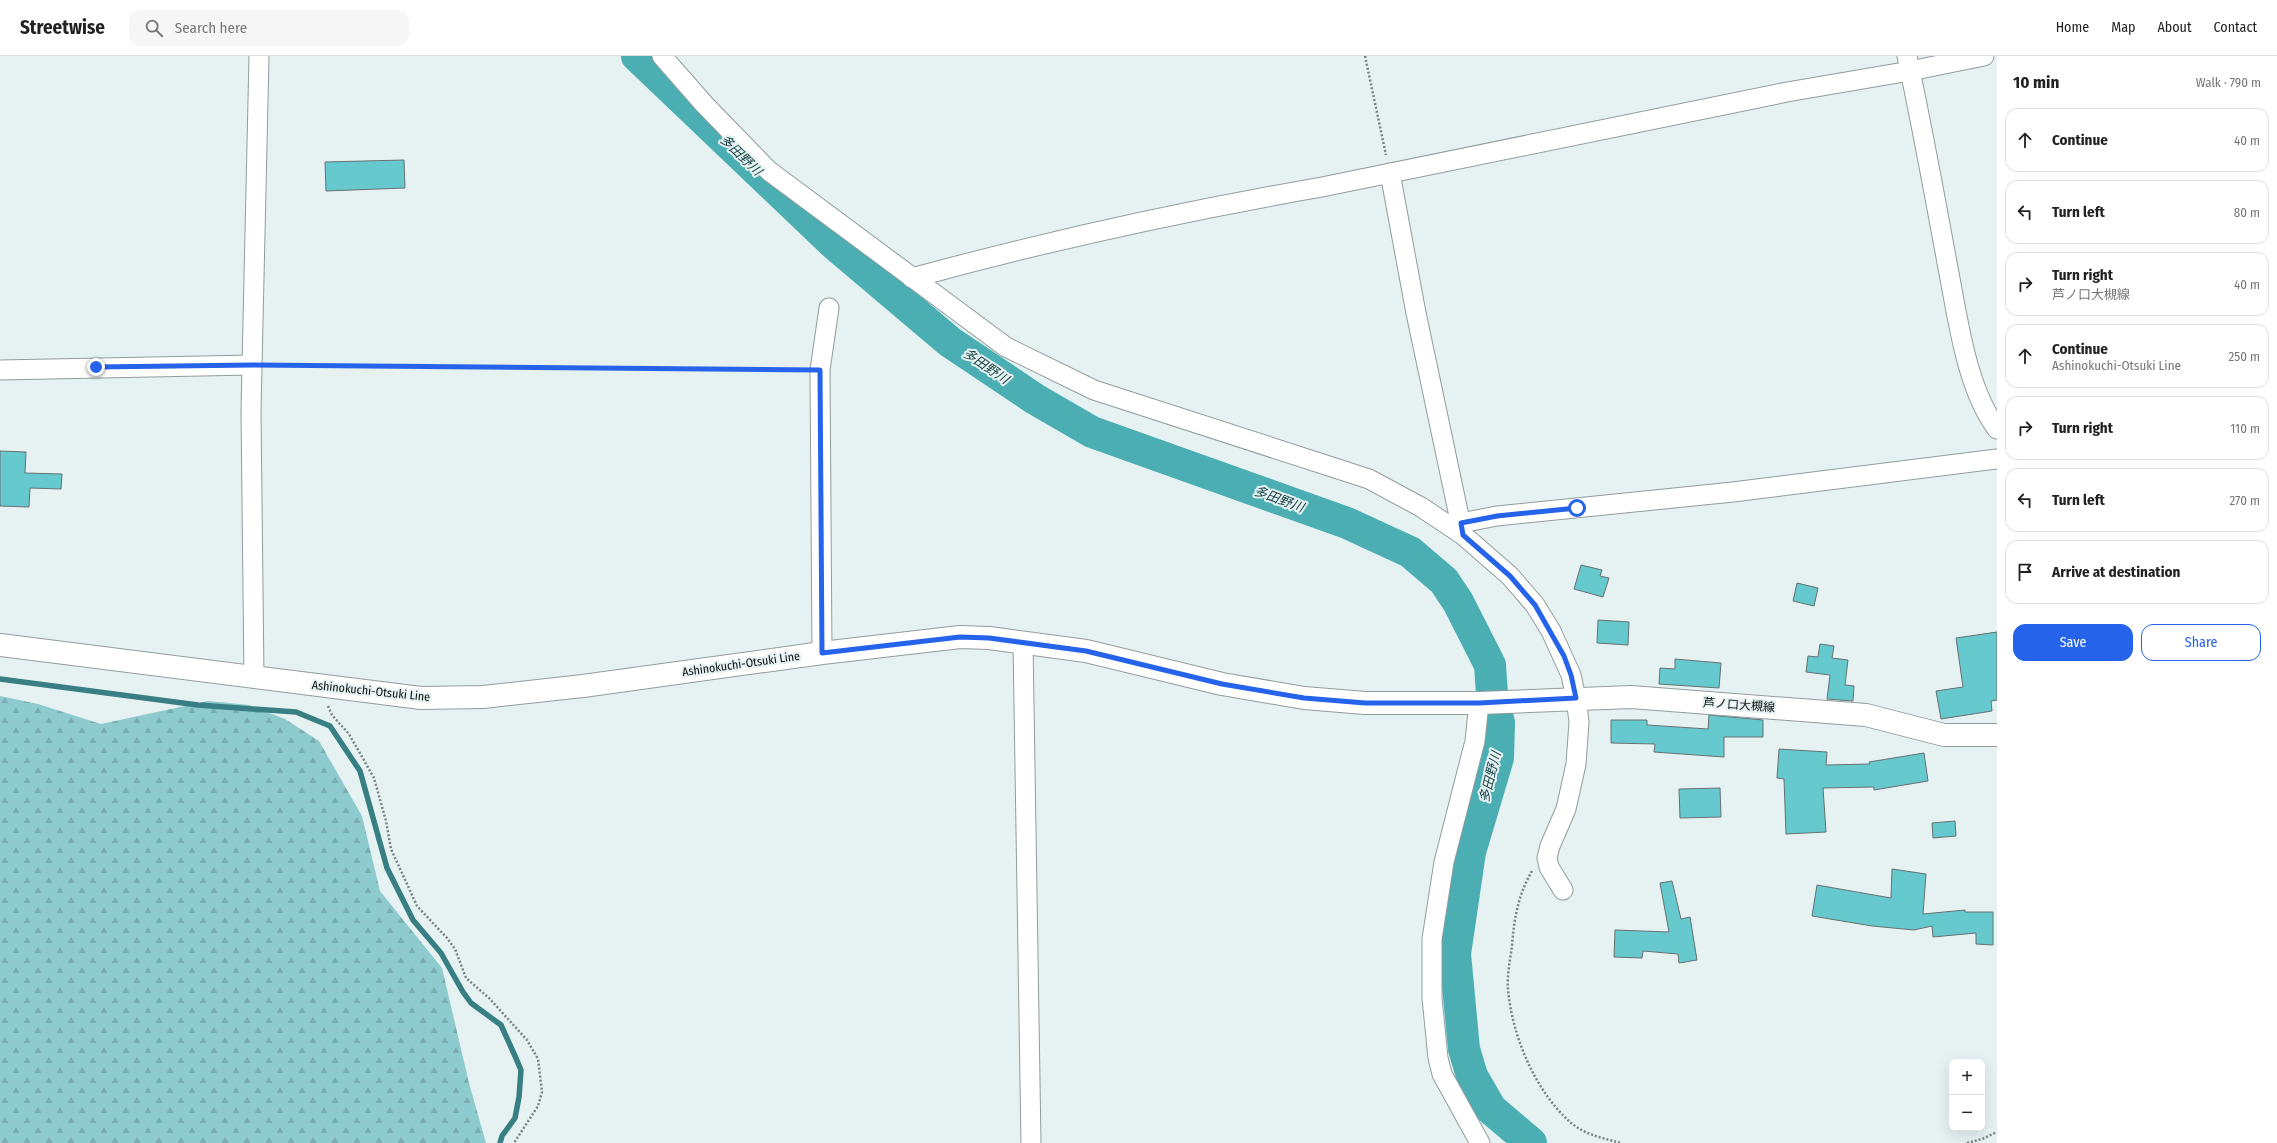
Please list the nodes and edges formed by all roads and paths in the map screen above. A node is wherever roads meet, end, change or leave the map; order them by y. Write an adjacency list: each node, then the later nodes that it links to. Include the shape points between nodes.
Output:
1 (260, 56): 9 (street)
2 (662, 56): 7 (street, via 769,171)
3 (1365, 56): 6 (path)
4 (1984, 56): 5 (street)
5 (1908, 64): 6 (street, via 1779,94); 12 (street, via 1972,378 1976,394)
6 (1390, 173): 7 (street, via 1020,248); 14 (street, via 1416,313)
7 (912, 278): 14 (street, via 974,321 1006,347 1080,384 1369,479)
8 (829, 308): 11 (street)
9 (252, 365): 10 (street); 11 (path); 18 (street, via 251,560)
10 (0, 370)
11 (820, 370): 17 (street)
12 (1997, 429)
13 (1997, 459): 14 (street, via 1733,492 1497,516)
14 (1462, 529): 20 (street, via 1510,576 1535,605 1564,656)
15 (1023, 642): 17 (main road, Ashinokuchi-Otsuki Line, via 960,637); 21 (main road, Ashinokuchi-Otsuki Line, via 1086,651 1222,684 1304,698 1365,703); 27 (street)
16 (0, 645): 18 (main road, Ashinokuchi-Otsuki Line)
17 (822, 653): 19 (main road, Ashinokuchi-Otsuki Line, via 483,697 420,698)
18 (254, 678): 19 (main road, Ashinokuchi-Otsuki Line)
19 (322, 686): 26 (path, via 332,715 349,734 374,778 391,848 417,906 455,949 466,978 490,998 528,1040 538,1060 542,1092 538,1106)
20 (1576, 698): 21 (main road, 芦ノ口大槻線); 22 (main road, 芦ノ口大槻線, via 1631,697 1812,710 1866,715 1944,735); 23 (street, via 1579,722 1576,764 1566,809 1550,846)
21 (1479, 703): 28 (street, via 1475,740 1444,862 1432,939 1432,998 1442,1074)
22 (1997, 735)
23 (1548, 862): 24 (street); 29 (path, via 1533,870 1529,876 1522,889 1514,919 1508,988 1516,1028 1533,1074 1569,1122 1591,1136)
24 (1563, 890)
25 (1997, 1132): 30 (path)
26 (514, 1143)
27 (1031, 1143)
28 (1480, 1143)
29 (1621, 1143)
30 (1967, 1143)

